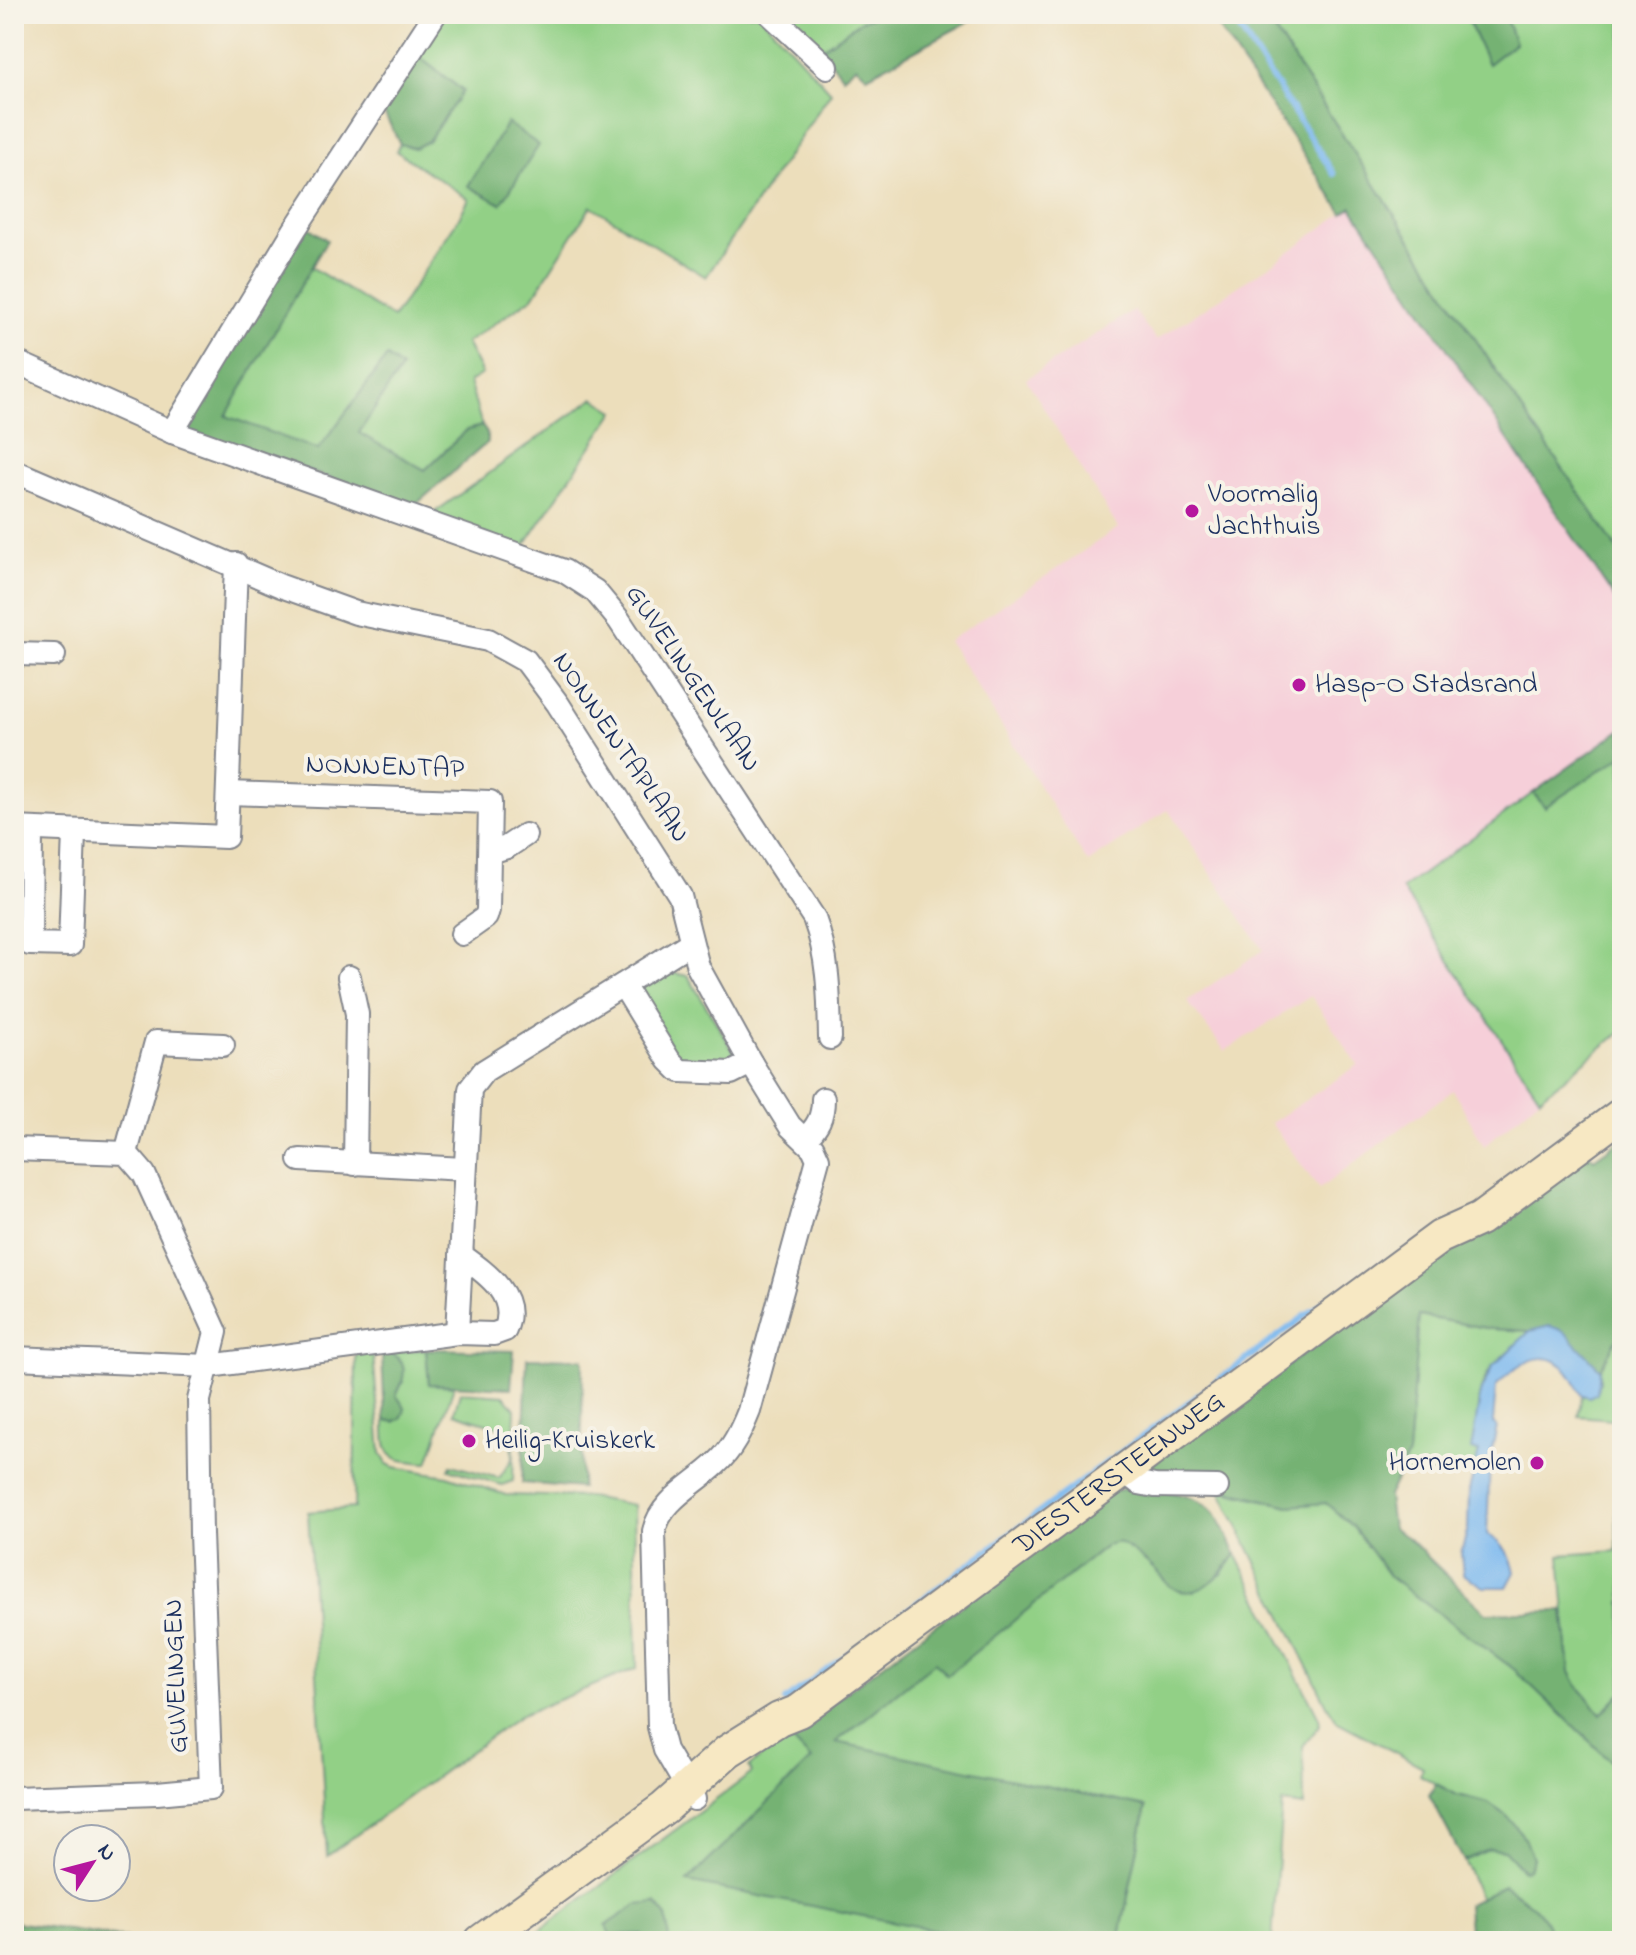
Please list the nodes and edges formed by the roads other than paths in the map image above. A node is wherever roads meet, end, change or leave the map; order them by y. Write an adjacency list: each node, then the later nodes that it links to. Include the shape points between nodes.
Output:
1 (435, 14): 5 (street)
2 (770, 14): 3 (street)
3 (827, 67)
4 (14, 361): 5 (street, GUVELINGENLAAN)
5 (172, 432): 19 (street, GUVELINGENLAAN, via 564,571 595,591 814,918 828,969)
6 (14, 471): 7 (street, NONNENTAPLAAN)
7 (236, 564): 10 (street); 16 (street, NONNENTAPLAAN, via 356,613 488,640 526,661 680,896)
8 (14, 654): 9 (street)
9 (54, 655)
10 (228, 793): 12 (street, via 226,837); 14 (street, NONNENTAP, via 490,802)
11 (22, 828): 12 (street); 12 (street, via 30,944 70,945)
12 (74, 832)
13 (525, 835): 14 (street)
14 (490, 852): 15 (street, NONNENTAP, via 486,917)
15 (462, 934)
16 (690, 943): 18 (street); 21 (street, NONNENTAPLAAN)
17 (349, 977): 29 (street, via 357,1014)
18 (623, 985): 21 (street, via 680,1071 731,1073); 30 (street, via 484,1071 470,1089)
19 (830, 1038)
20 (223, 1045): 27 (street, via 156,1042)
21 (751, 1063): 25 (street, NONNENTAPLAAN, via 790,1126)
22 (1622, 1090): 31 (main road, DIESTERSTEENWEG, via 1468,1201)
23 (823, 1099): 25 (street, via 818,1127)
24 (1622, 1114): 31 (main road, DIESTERSTEENWEG, via 1480,1219)
25 (805, 1139): 38 (street, via 818,1159 749,1411 719,1463 657,1516 654,1531 659,1727 665,1750)
26 (14, 1149): 27 (street)
27 (126, 1153): 35 (street, GUVELINGEN, via 144,1174 216,1332)
28 (300, 1160): 29 (street)
29 (355, 1164): 30 (street)
30 (464, 1169): 32 (street)
31 (1440, 1237): 36 (main road, DIESTERSTEENWEG)
32 (461, 1255): 33 (street); 33 (street, via 485,1272 509,1302 510,1319 505,1330 494,1334)
33 (457, 1333): 35 (street)
34 (14, 1358): 35 (street)
35 (209, 1366): 39 (street, GUVELINGEN, via 199,1400 211,1788)
36 (1124, 1471): 37 (street, via 1139,1483 1155,1486); 38 (main road, DIESTERSTEENWEG, via 799,1711 788,1728)
37 (1217, 1487)
38 (690, 1794): 40 (main road, DIESTERSTEENWEG); 41 (main road, DIESTERSTEENWEG)
39 (14, 1798)
40 (481, 1941)
41 (507, 1941)

